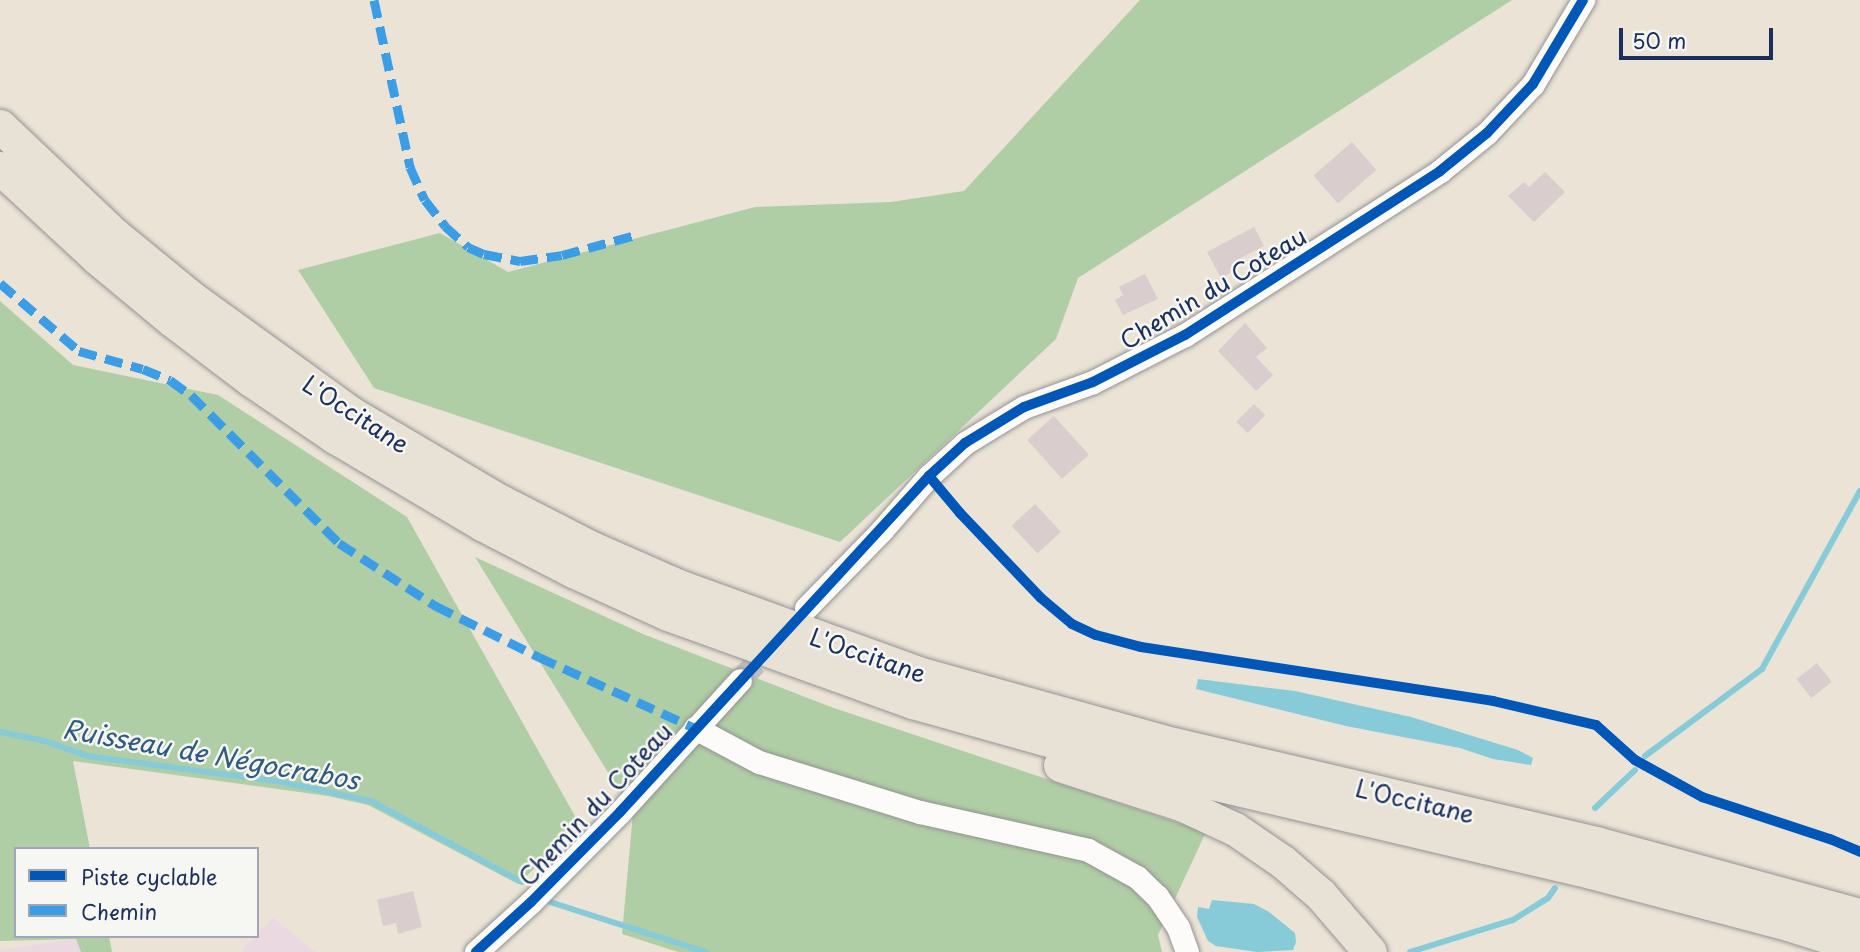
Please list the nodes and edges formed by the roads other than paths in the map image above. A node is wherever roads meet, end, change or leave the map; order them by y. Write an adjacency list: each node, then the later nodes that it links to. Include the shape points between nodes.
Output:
1 (1583, 0): 4 (street, Chemin du Coteau, via 1533,84 1487,133 1440,171 1185,335 1093,382 1024,407 965,443)
2 (0, 126): 8 (highway, L'Occitane, via 153,267 351,413 500,501 681,587 918,673 1148,737 1596,843)
3 (0, 168): 6 (highway, L'Occitane, via 172,320 251,380 408,483 573,571 668,614)
4 (806, 608)
5 (740, 680): 7 (street, Chemin du Coteau)
6 (913, 702): 9 (highway, L'Occitane, via 1152,769 1591,872); 12 (highway, via 1071,769 1183,805 1235,830 1321,895)
7 (695, 728): 10 (street, Chemin du Coteau, via 620,812); 11 (street, via 784,770 920,812 1088,850 1137,877 1157,896 1178,927)
8 (1860, 913)
9 (1860, 947)
10 (476, 952)
11 (1187, 952)
12 (1370, 952)

